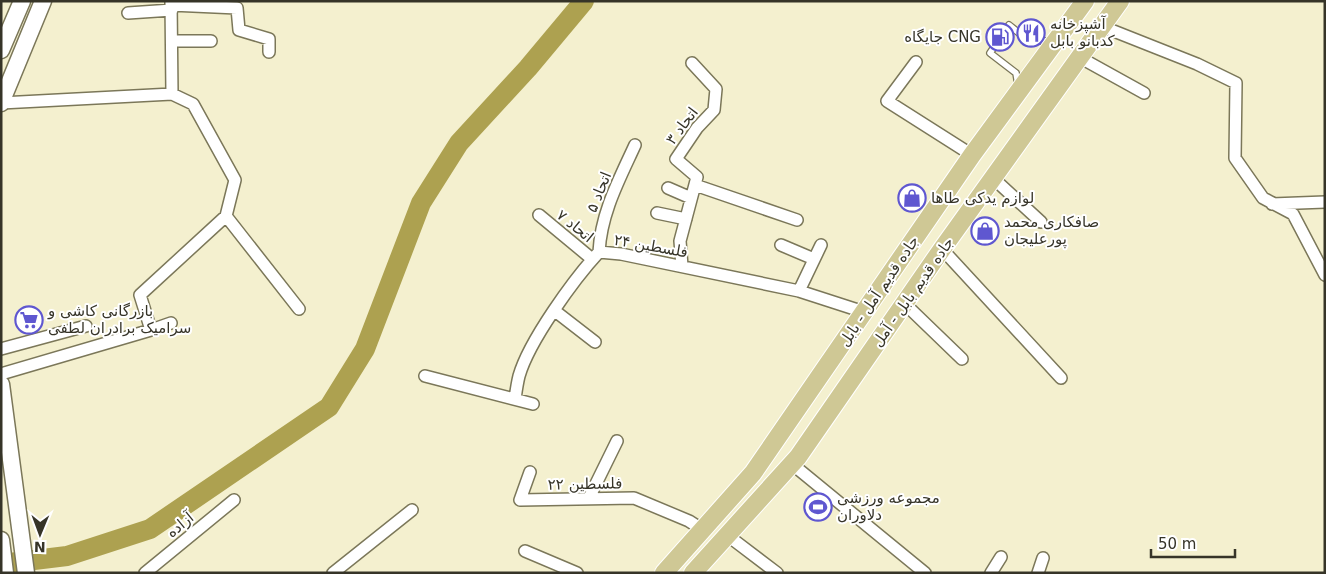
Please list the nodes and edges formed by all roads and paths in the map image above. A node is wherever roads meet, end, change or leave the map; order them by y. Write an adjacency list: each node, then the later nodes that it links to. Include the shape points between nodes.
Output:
1 (22, 1): 11 (main road)
2 (43, 1): 19 (main road)
3 (1085, 1): 9 (main road, جاده قدیم آمل - بابل)
4 (1120, 1): 7 (main road, جاده قدیم بابل - آمل)
5 (172, 5): 6 (street); 8 (street); 12 (street, via 237,8 239,30 269,39)
6 (128, 13)
7 (1101, 26): 13 (main road, جاده قدیم بابل - آمل); 27 (street, via 1236,83 1235,158 1263,198)
8 (173, 40): 10 (street); 18 (street)
9 (1057, 40): 16 (main road, جاده قدیم آمل - بابل); 16 (lane, via 1029,41 1009,25 1004,31 990,53 1016,73)
10 (211, 41)
11 (1, 50)
12 (270, 52)
13 (1079, 56): 17 (street); 22 (main road, جاده قدیم بابل - آمل)
14 (692, 62): 23 (street, اتحاد ۳, via 716,89 714,110 676,159 697,177)
15 (916, 62): 21 (street, via 888,101)
16 (1020, 93): 21 (main road, جاده قدیم آمل - بابل)
17 (1144, 93)
18 (172, 94): 19 (street); 30 (street, via 193,104 235,180)
19 (1, 103)
20 (635, 145): 37 (street, اتحاد ۵, via 600,229)
21 (972, 156): 45 (main road, جاده قدیم آمل - بابل)
22 (993, 178): 33 (street); 36 (main road, جاده قدیم بابل - آمل)
23 (695, 185): 25 (street); 32 (street)
24 (668, 188): 25 (street)
25 (691, 198): 31 (street)
26 (1325, 202): 27 (street)
27 (1272, 204): 40 (street, via 1293,214)
28 (657, 213): 31 (street)
29 (539, 215): 37 (street, اتحاد ۷)
30 (226, 216): 43 (street); 48 (street, via 140,295)
31 (686, 219): 39 (street, via 680,241)
32 (797, 220)
33 (1041, 222)
34 (781, 245): 38 (street)
35 (820, 245): 38 (street)
36 (942, 249): 42 (main road, جاده قدیم بابل - آمل); 54 (street)
37 (596, 255): 39 (street, فلسطین ۲۴, via 621,254); 44 (street)
38 (814, 259): 41 (street)
39 (682, 266): 41 (street, فلسطین ۲۴)
40 (1325, 274)
41 (799, 291): 45 (street, فلسطین ۲۴)
42 (905, 304): 51 (street); 60 (main road, جاده قدیم بابل - آمل)
43 (299, 309)
44 (555, 311): 49 (street); 56 (street, via 523,367)
45 (864, 312): 65 (main road, جاده قدیم آمل - بابل, via 753,473)
46 (171, 323): 48 (street)
47 (86, 326): 50 (street)
48 (152, 330): 52 (street)
49 (595, 342)
50 (1, 349)
51 (962, 359)
52 (1, 374)
53 (425, 376): 56 (street)
54 (1061, 378)
55 (1, 384): 58 (main road)
56 (515, 399): 57 (street)
57 (533, 404)
58 (3, 421): 73 (main road)
59 (616, 441): 62 (street)
60 (792, 464): 66 (main road, جاده قدیم بابل - آمل); 71 (street)
61 (530, 472): 62 (street, فلسطین ۲۲, via 520,500)
62 (589, 498): 65 (street, فلسطین ۲۲, via 634,498)
63 (234, 500): 74 (street, آزاده)
64 (412, 510): 75 (street)
65 (703, 530): 77 (main road, جاده قدیم آمل - بابل)
66 (727, 535): 78 (main road, جاده قدیم بابل - آمل); 79 (street)
67 (1, 541): 72 (main road)
68 (525, 551): 76 (street)
69 (1000, 557): 80 (street)
70 (1043, 558): 81 (street)
71 (922, 572)
72 (5, 573)
73 (26, 573)
74 (146, 573)
75 (333, 573)
76 (576, 573)
77 (664, 573)
78 (693, 573)
79 (778, 573)
80 (991, 573)
81 (1038, 573)

